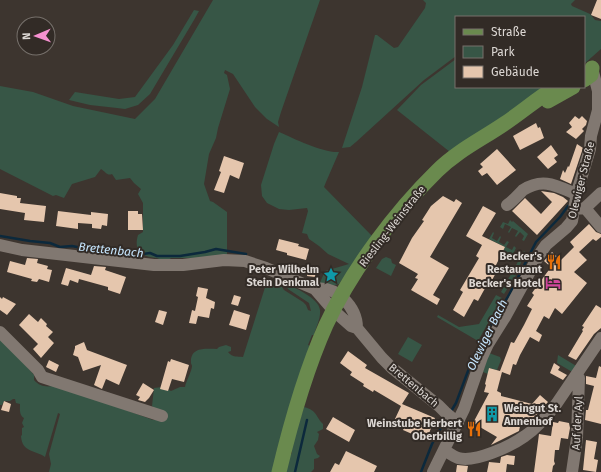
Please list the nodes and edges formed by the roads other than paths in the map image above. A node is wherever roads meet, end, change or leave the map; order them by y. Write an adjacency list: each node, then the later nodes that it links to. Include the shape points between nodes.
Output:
1 (590, 70): 6 (street, Olewiger Straße, via 598,91 598,110 590,149)
2 (555, 88): 4 (main road, Riesling-Weinstraße)
3 (571, 88): 4 (main road, Riesling-Weinstraße)
4 (504, 124): 12 (main road, Riesling-Weinstraße, via 462,150 425,183 376,242)
5 (601, 193): 8 (street)
6 (576, 194): 7 (street, via 550,183 540,184 523,190); 8 (street, Olewiger Straße)
7 (507, 205)
8 (580, 209): 9 (street); 19 (street, Olewiger Straße, via 571,223 546,245 539,255 482,357 468,400)
9 (601, 227)
10 (0, 245): 11 (street, Brettenbach, via 22,250 154,265 245,261)
11 (315, 289): 12 (street, Brettenbach, via 330,290); 13 (street, Brettenbach)
12 (341, 297): 13 (main road, Riesling-Weinstraße); 14 (street, Brettenbach, via 352,311)
13 (334, 311): 14 (street, Brettenbach); 21 (main road, Riesling-Weinstraße, via 317,346 297,403)
14 (357, 328): 19 (street, Brettenbach, via 387,363)
15 (0, 332): 18 (street, via 42,377)
16 (601, 338): 17 (street)
17 (577, 376): 20 (street, via 551,411 521,439 474,458 458,458); 23 (street, Auf der Ayl, via 577,446)
18 (162, 416)
19 (451, 418): 20 (street, Olewiger Straße)
20 (444, 450): 22 (street, Olewiger Straße)
21 (279, 472)
22 (433, 472)
23 (572, 472)

